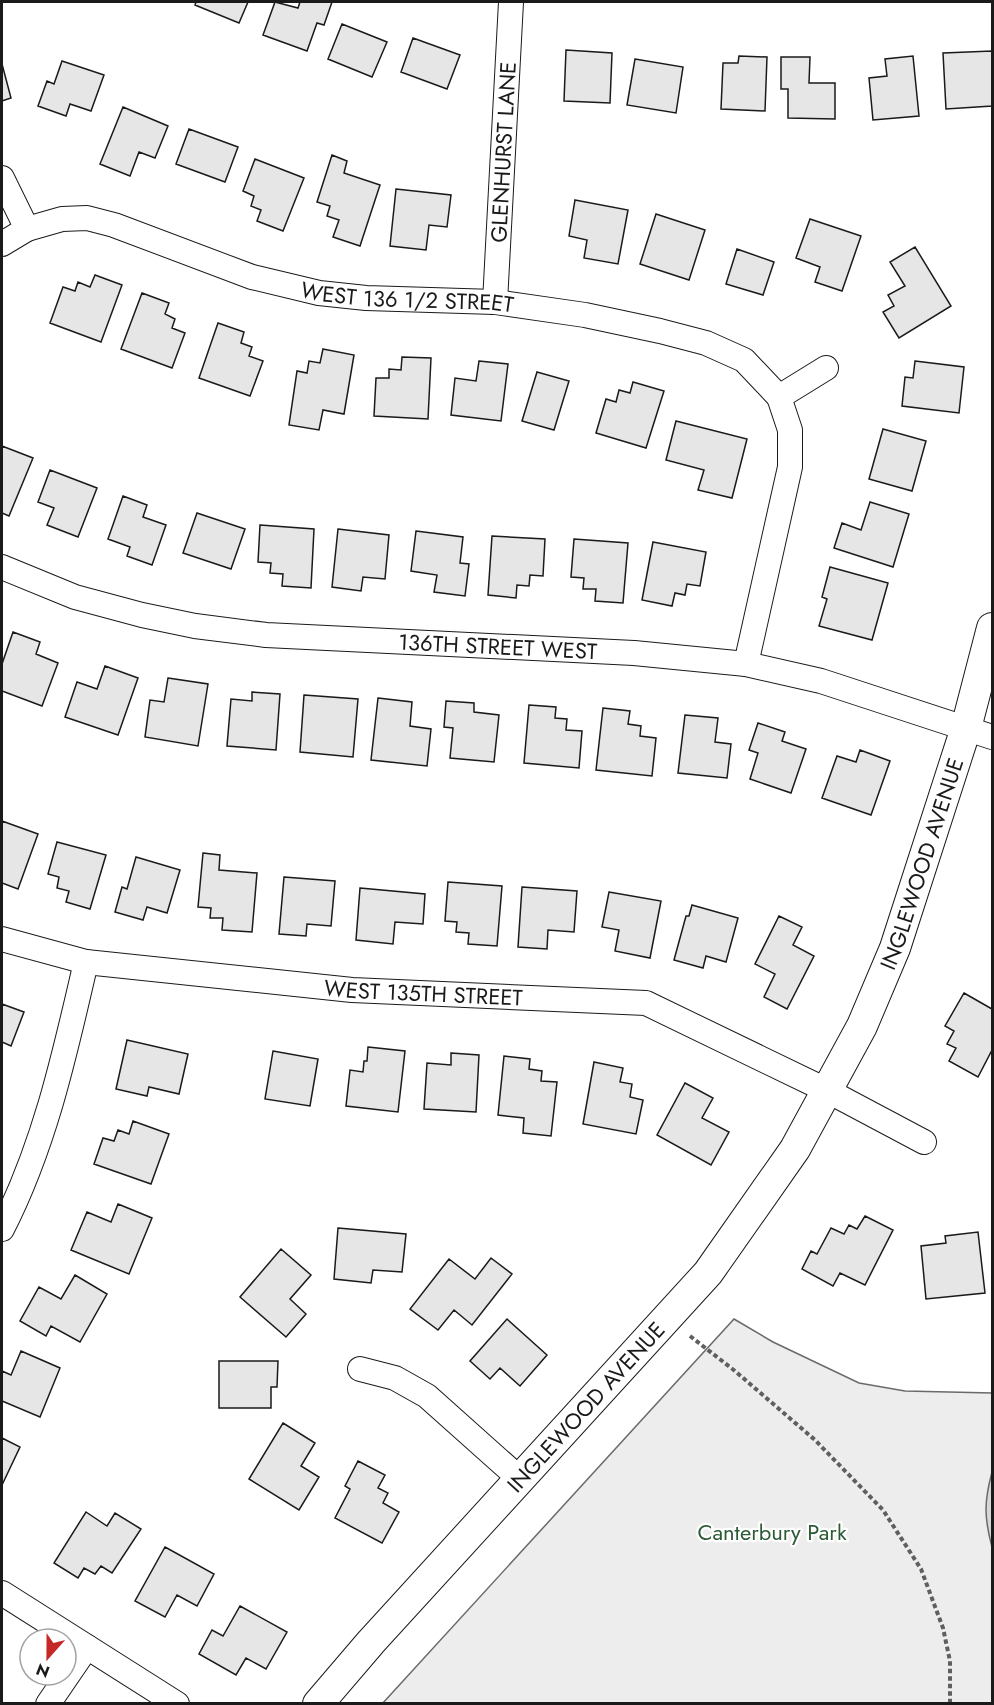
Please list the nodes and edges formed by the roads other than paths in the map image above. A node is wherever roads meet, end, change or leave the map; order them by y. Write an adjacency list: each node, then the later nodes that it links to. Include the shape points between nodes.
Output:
1 (511, 2): 5 (street, GLENHURST LANE)
2 (2, 178): 3 (street)
3 (27, 229): 4 (street, WEST 136 1/2 STREET); 5 (street, WEST 136 1/2 STREET, via 62,219 87,218 252,277 319,293)
4 (2, 244)
5 (495, 302): 7 (street, WEST 136 1/2 STREET, via 585,315 706,343 744,360)
6 (826, 368): 7 (street)
7 (779, 397): 10 (street, via 790,430 790,467)
8 (2, 567): 10 (street, 136TH STREET WEST, via 75,597 195,626 266,635 634,653)
9 (993, 628): 11 (street, INGLEWOOD AVENUE)
10 (746, 664): 11 (street, 136TH STREET WEST, via 821,681)
11 (979, 732): 14 (street, INGLEWOOD AVENUE, via 895,948 862,1026)
12 (2, 939): 13 (street, WEST 135TH STREET)
13 (86, 962): 14 (street, WEST 135TH STREET, via 352,990 646,1003); 16 (street, via 56,1090)
14 (828, 1091): 15 (street); 18 (street, INGLEWOOD AVENUE, via 795,1149 708,1274)
15 (924, 1142)
16 (2, 1229)
17 (360, 1369): 18 (street, via 395,1378 427,1396)
18 (520, 1479): 23 (street, INGLEWOOD AVENUE)
19 (2, 1593): 20 (street)
20 (87, 1647): 21 (street); 22 (street)
21 (48, 1704)
22 (177, 1704)
23 (318, 1704)

